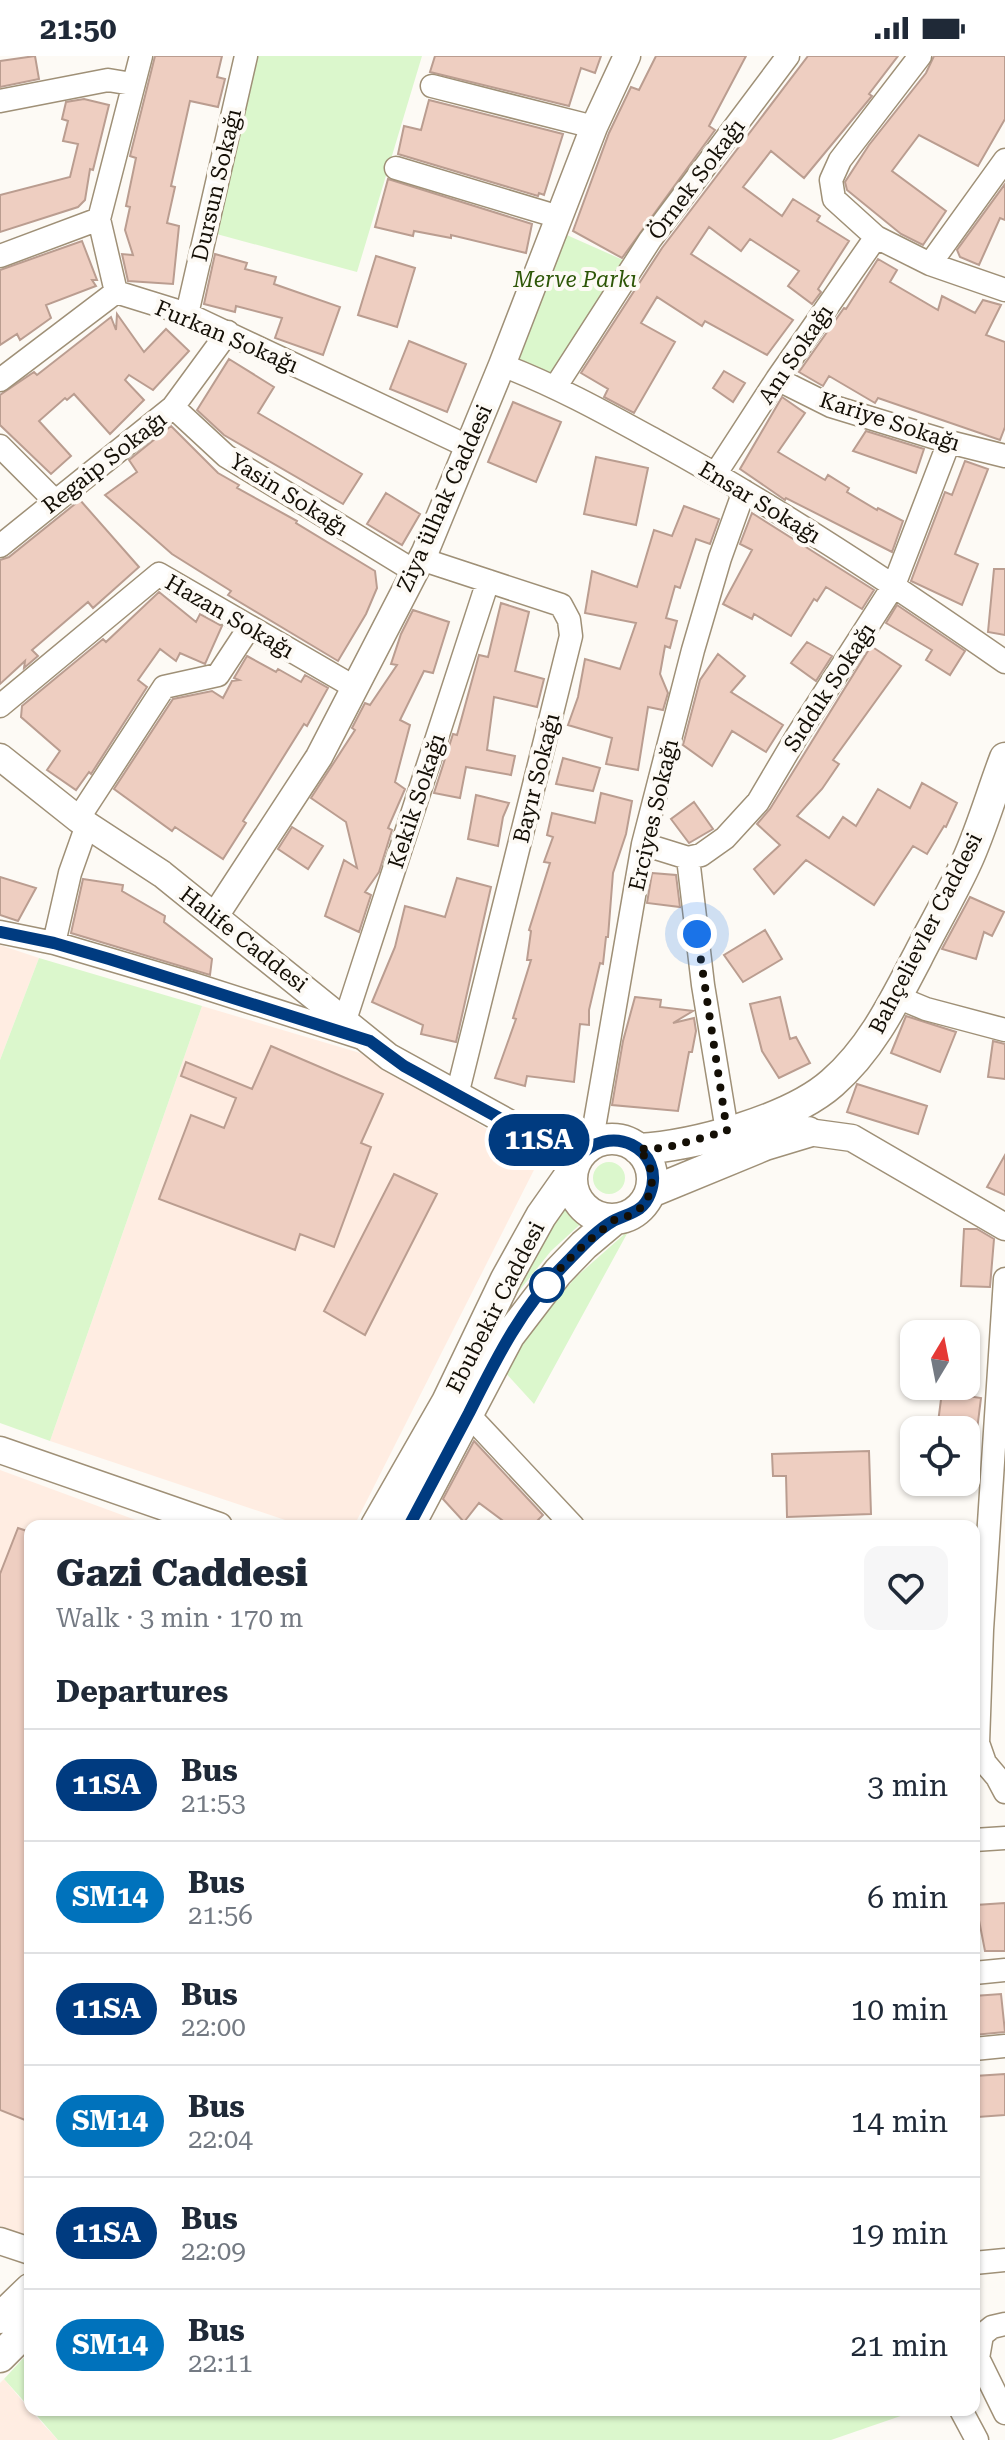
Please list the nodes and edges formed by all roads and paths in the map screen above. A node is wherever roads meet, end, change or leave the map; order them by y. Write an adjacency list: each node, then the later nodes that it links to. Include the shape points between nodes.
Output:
1 (141, 56): 6 (street)
2 (246, 56): 19 (street, Dursun Sokağı)
3 (627, 56): 9 (street, Ziya ülhak Caddesi)
4 (788, 56): 24 (street, Örnek Sokağı, via 650,240)
5 (920, 56): 14 (street, via 840,160 831,180 834,199)
6 (132, 84): 8 (street, via 108,80); 13 (street)
7 (432, 86): 9 (street)
8 (0, 101)
9 (594, 127): 12 (street, Ziya ülhak Caddesi)
10 (1005, 160): 16 (street)
11 (396, 168): 12 (street)
12 (559, 217): 21 (street, Ziya ülhak Caddesi)
13 (99, 219): 15 (street); 18 (street)
14 (876, 237): 16 (street); 22 (street, Anı Sokağı)
15 (0, 256)
16 (930, 264): 17 (street)
17 (1005, 290)
18 (116, 292): 19 (street, Furkan Sokağı); 23 (street)
19 (187, 314): 20 (street, Furkan Sokağı)
20 (228, 332): 25 (street, Regaip Sokağı); 28 (street, Furkan Sokağı)
21 (502, 365): 24 (street, Ensar Sokağı); 28 (street, Ziya ülhak Caddesi)
22 (777, 379): 26 (street, Kariye Sokağı, via 831,406); 30 (street, Anı Sokağı)
23 (0, 380)
24 (556, 386): 30 (street, Ensar Sokağı)
25 (173, 407): 32 (street, Regaip Sokağı); 34 (street, Yasin Sokağı, via 226,456)
26 (949, 442): 29 (street, Kariye Sokağı); 36 (street, Sıddık Sokağı)
27 (0, 446): 32 (street)
28 (469, 447): 34 (street, Ziya ülhak Caddesi)
29 (1005, 456)
30 (716, 473): 31 (street, Ensar Sokağı)
31 (744, 491): 36 (street, Ensar Sokağı); 44 (street, Erciyes Sokağı, via 693,650)
32 (55, 501): 33 (street, Regaip Sokağı)
33 (0, 546)
34 (418, 565): 35 (street, Bayır Sokağı); 39 (street, Ziya ülhak Caddesi)
35 (488, 581): 50 (street, Kekik Sokağı); 53 (street, Bayır Sokağı, via 561,605 571,636)
36 (894, 585): 38 (street, Ensar Sokağı); 45 (street, Sıddık Sokağı, via 758,802 725,838)
37 (249, 628): 39 (street, Hazan Sokağı); 40 (street, Hazan Sokağı, via 159,574); 43 (street, via 218,675 164,687)
38 (1005, 662)
39 (354, 687): 46 (street, Ziya ülhak Caddesi, via 319,757)
40 (0, 706)
41 (0, 757): 43 (street, Halife Caddesi)
42 (1003, 767): 49 (main road, Bahçelievler Caddesi, via 967,861)
43 (82, 822): 46 (street, Halife Caddesi); 48 (street)
44 (643, 844): 45 (street); 57 (street, Erciyes Sokağı)
45 (688, 858): 54 (street)
46 (215, 916): 50 (street, Halife Caddesi)
47 (0, 932): 48 (street)
48 (54, 943): 52 (street)
49 (897, 997): 51 (street); 54 (main road, Bahçelievler Caddesi, via 871,1041 831,1084 778,1115)
50 (345, 1020): 52 (street, Halife Caddesi)
51 (1005, 1030)
52 (370, 1041): 53 (street, Halife Caddesi)
53 (457, 1095): 57 (street, Halife Caddesi)
54 (727, 1131): 55 (main road); 56 (main road, Bahçelievler Caddesi, via 665,1148)
55 (808, 1132): 58 (main road); 60 (street, via 852,1138)
56 (638, 1149): 57 (main road, via 608,1139); 58 (main road, via 650,1165)
57 (580, 1159): 59 (main road, via 572,1185 575,1197 594,1216); 62 (main road, Ebubekir Caddesi, via 506,1279)
58 (651, 1192): 59 (main road, via 634,1214)
59 (615, 1219): 62 (main road, Ebubekir Caddesi, via 531,1303)
60 (1005, 1227)
61 (1005, 1279): 68 (street)
62 (458, 1408): 65 (main road, Ebubekir Caddesi); 66 (main road, Ebubekir Caddesi); 67 (street, Ebubekir Caddesi)
63 (0, 1450): 64 (street)
64 (202, 1520)
65 (380, 1520)
66 (419, 1520)
67 (567, 1520)
68 (980, 1686)
69 (980, 1749): 70 (street)
70 (1002, 1782)
71 (1005, 1838): 72 (street)
72 (980, 1840)
73 (1005, 1970): 74 (street)
74 (980, 1972)
75 (1005, 2046): 76 (street)
76 (980, 2048)
77 (0, 2241): 78 (street)
78 (24, 2249)
79 (1005, 2260): 80 (street)
80 (980, 2262)
81 (24, 2295): 82 (main road)
82 (0, 2318)
83 (1005, 2324): 85 (street, via 987,2330)
84 (24, 2333): 86 (main road)
85 (980, 2342)
86 (0, 2357)
87 (980, 2362): 88 (street)
88 (1005, 2413)
89 (964, 2416): 90 (street)
90 (977, 2440)

